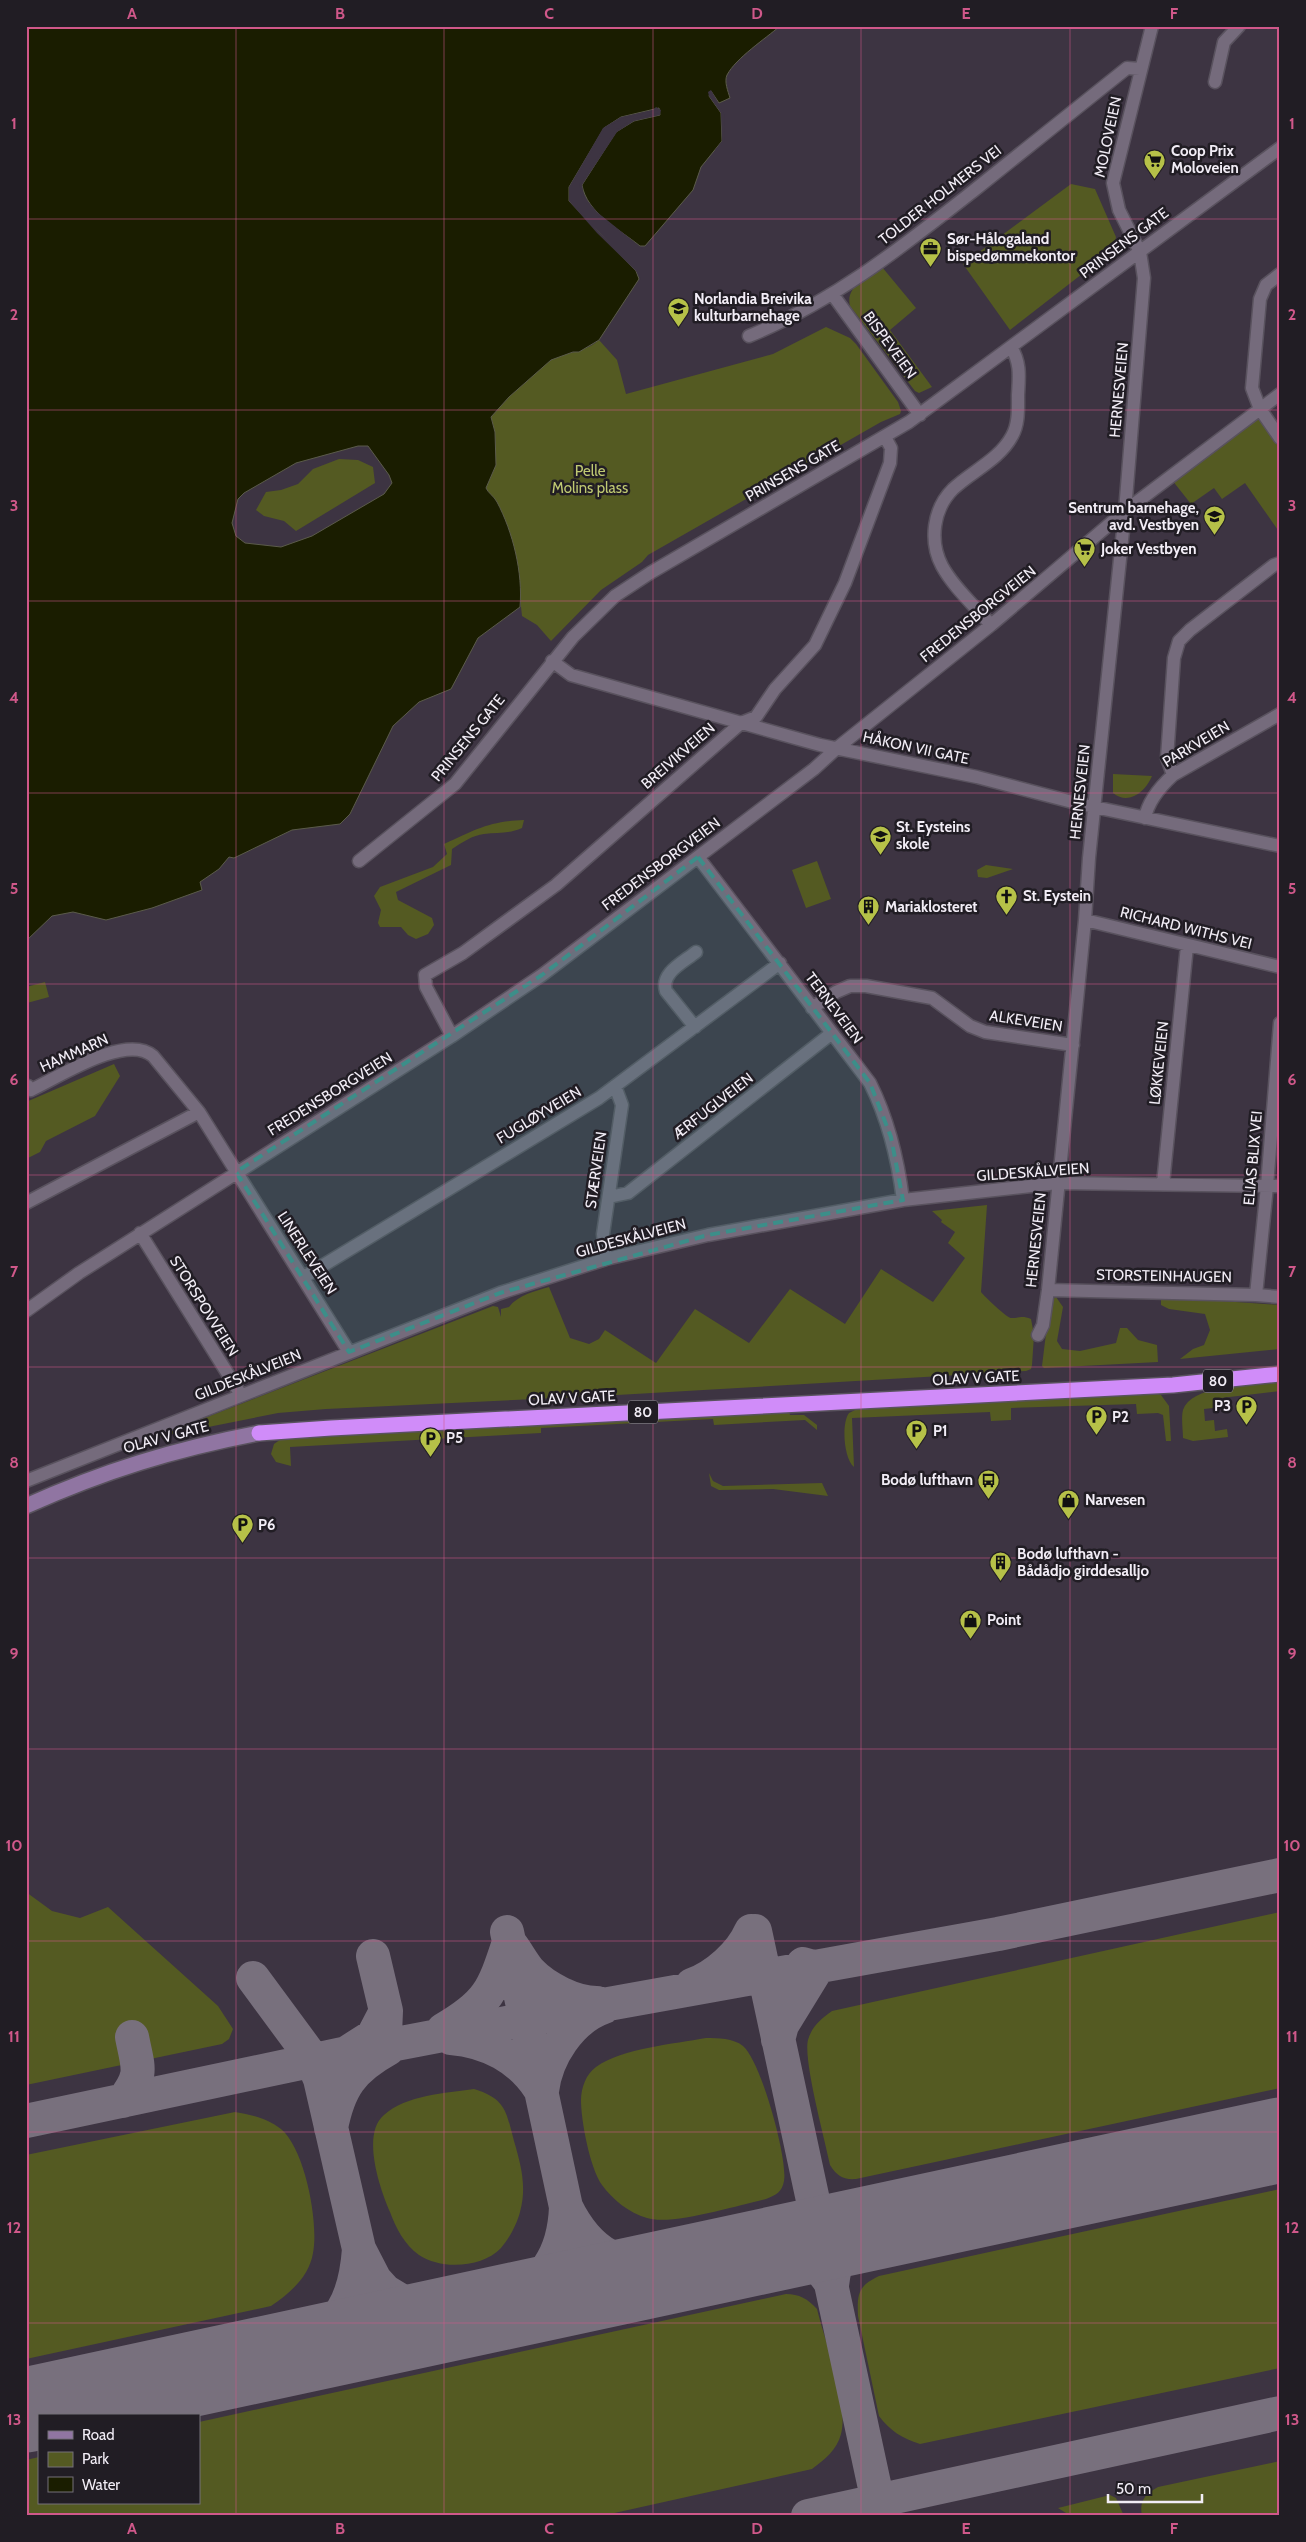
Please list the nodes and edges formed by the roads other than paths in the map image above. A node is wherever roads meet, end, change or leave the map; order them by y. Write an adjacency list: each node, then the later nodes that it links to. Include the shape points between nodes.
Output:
1 (1152, 26): 3 (street, MOLOVEIEN)
2 (1239, 26): 4 (street, via 1224,42)
3 (1140, 69): 6 (street, MOLOVEIEN, via 1114,183 1119,210); 8 (street, TOLDER HOLMERS VEI, via 1127,68 923,231)
4 (1215, 82)
5 (1280, 148): 6 (street, PRINSENS GATE)
6 (1140, 252): 10 (street, PRINSENS GATE); 16 (street, HERNESVEIEN, via 1144,278)
7 (1280, 274): 12 (street, via 1263,291 1258,309 1252,388)
8 (833, 295): 9 (street, TOLDER HOLMERS VEI); 13 (street, BISPEVEIEN)
9 (749, 336)
10 (1011, 347): 13 (street, PRINSENS GATE); 18 (street, via 1019,363 1014,434 991,460 954,488 944,500 934,529 934,544 943,567)
11 (1280, 394): 12 (street, FREDENSBORGVEIEN)
12 (1260, 409): 15 (street); 16 (street, FREDENSBORGVEIEN)
13 (920, 415): 14 (street, PRINSENS GATE)
14 (885, 437): 19 (street, PRINSENS GATE, via 615,596); 21 (street, BREIVIKVEIEN, via 891,448 890,462 828,622 815,645 775,689 756,717)
15 (1280, 438)
16 (1125, 511): 18 (street, FREDENSBORGVEIEN); 24 (street, HERNESVEIEN)
17 (1280, 563): 23 (street, via 1179,641 1174,658 1167,758)
18 (991, 625): 22 (street, FREDENSBORGVEIEN)
19 (552, 661): 21 (street, HÅKON VII GATE, via 571,675); 28 (street, PRINSENS GATE, via 455,784)
20 (1280, 714): 23 (street, PARKVEIEN)
21 (740, 723): 22 (street, HÅKON VII GATE); 38 (street, BREIVIKVEIEN, via 556,885 463,953 425,976 426,988)
22 (837, 748): 24 (street, HÅKON VII GATE, via 977,777); 27 (street, FREDENSBORGVEIEN)
23 (1174, 775): 25 (street, PARKVEIEN, via 1147,808)
24 (1095, 807): 25 (street, HÅKON VII GATE); 29 (street, HERNESVEIEN)
25 (1145, 818): 26 (street, HÅKON VII GATE)
26 (1280, 846)
27 (698, 857): 32 (street, TERNEVEIEN); 38 (street, FREDENSBORGVEIEN, via 542,975)
28 (359, 860)
29 (1085, 920): 30 (street, RICHARD WITHS VEI); 39 (street, HERNESVEIEN)
30 (1187, 946): 33 (street, RICHARD WITHS VEI); 45 (street, LØKKEVEIEN)
31 (696, 952): 36 (street, via 668,974 664,986)
32 (780, 963): 34 (street, TERNEVEIEN); 36 (street, FUGLØYVEIEN)
33 (1280, 967)
34 (812, 1008): 37 (street, TERNEVEIEN); 39 (street, ALKEVEIEN, via 850,986 866,986 932,998 970,1026 985,1032)
35 (1280, 1023): 46 (street, ELIAS BLIX VEI)
36 (695, 1027): 41 (street, FUGLØYVEIEN)
37 (832, 1033): 47 (street, ÆRFUGLVEIEN, via 628,1193); 48 (street, TERNEVEIEN, via 870,1083 880,1103 891,1137)
38 (452, 1036): 43 (street, FREDENSBORGVEIEN)
39 (1073, 1045): 44 (street, HERNESVEIEN)
40 (28, 1086): 42 (street, HAMMARN, via 31,1090 111,1053 136,1048 154,1056)
41 (615, 1086): 47 (street, STÆRVEIEN, via 622,1105); 52 (street, FUGLØYVEIEN)
42 (199, 1112): 43 (street, HAMMARN); 49 (street)
43 (236, 1172): 50 (street, FREDENSBORGVEIEN); 52 (street, LINERLEVEIEN)
44 (1058, 1183): 45 (street, GILDESKÅLVEIEN); 48 (street, GILDESKÅLVEIEN); 53 (street, HERNESVEIEN)
45 (1164, 1184): 46 (street, GILDESKÅLVEIEN)
46 (1274, 1186): 54 (street, ELIAS BLIX VEI)
47 (610, 1197): 51 (street, STÆRVEIEN, via 603,1234)
48 (903, 1200): 51 (street, GILDESKÅLVEIEN, via 708,1234)
49 (26, 1203)
50 (140, 1233): 56 (street, FREDENSBORGVEIEN); 60 (street, STORSPOVVEIEN)
51 (606, 1259): 58 (street, GILDESKÅLVEIEN, via 500,1293)
52 (304, 1277): 58 (street, LINERLEVEIEN)
53 (1048, 1290): 54 (street, STORSTEINHAUGEN); 57 (street, HERNESVEIEN, via 1043,1325)
54 (1256, 1294): 55 (street, STORSTEINHAUGEN)
55 (1280, 1297)
56 (26, 1311)
57 (1038, 1335)
58 (349, 1352): 60 (street, GILDESKÅLVEIEN)
59 (1280, 1374): 61 (highway, OLAV V GATE / 80, via 1173,1385)
60 (241, 1395): 62 (street, GILDESKÅLVEIEN)
61 (259, 1434): 63 (street, OLAV V GATE, via 155,1456 73,1485)
62 (26, 1481)
63 (26, 1506)

